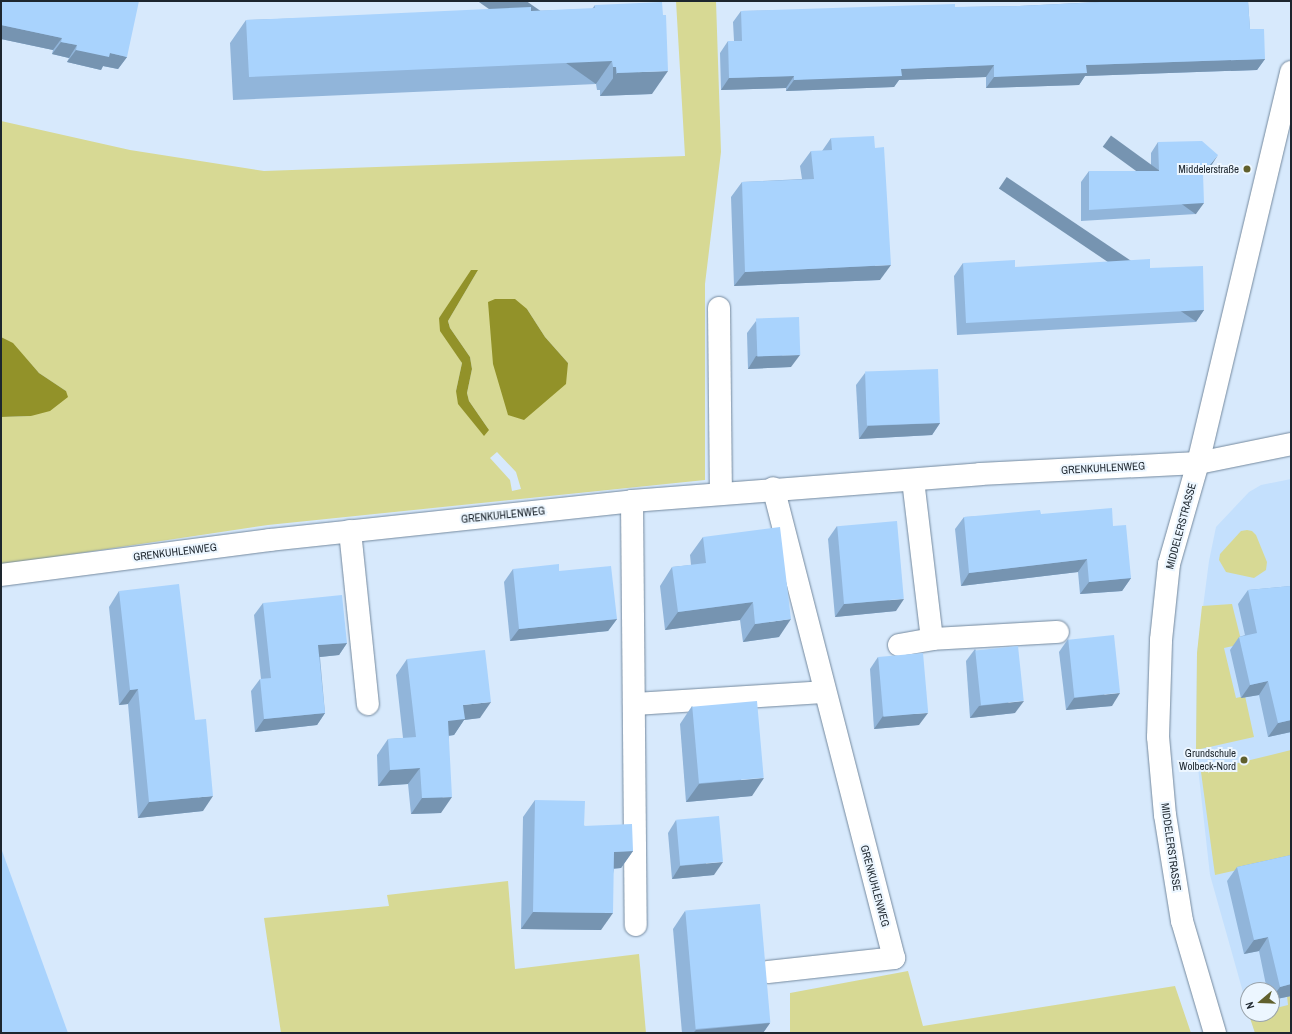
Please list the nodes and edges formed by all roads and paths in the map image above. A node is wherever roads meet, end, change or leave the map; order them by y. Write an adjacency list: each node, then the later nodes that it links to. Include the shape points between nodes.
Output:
1 (1291, 72): 4 (street, MIDDELERSTRASSE)
2 (719, 308): 7 (street)
3 (1291, 444): 4 (street, GRENKUHLENWEG)
4 (1198, 463): 5 (street, GRENKUHLENWEG); 19 (street, MIDDELERSTRASSE, via 1169,564 1161,640 1158,737 1165,815 1182,920)
5 (913, 480): 6 (street, GRENKUHLENWEG); 12 (street)
6 (773, 488): 7 (street, GRENKUHLENWEG); 14 (street, GRENKUHLENWEG)
7 (721, 493): 8 (street, GRENKUHLENWEG)
8 (632, 501): 9 (street, GRENKUHLENWEG); 16 (street)
9 (350, 531): 10 (street, GRENKUHLENWEG); 15 (street)
10 (1, 575)
11 (1058, 632): 12 (street)
12 (932, 639): 13 (street)
13 (899, 645)
14 (824, 692): 16 (street); 18 (street, GRENKUHLENWEG, via 894,958)
15 (368, 704)
16 (634, 704): 17 (street)
17 (636, 924)
18 (768, 972)
19 (1215, 1033)

